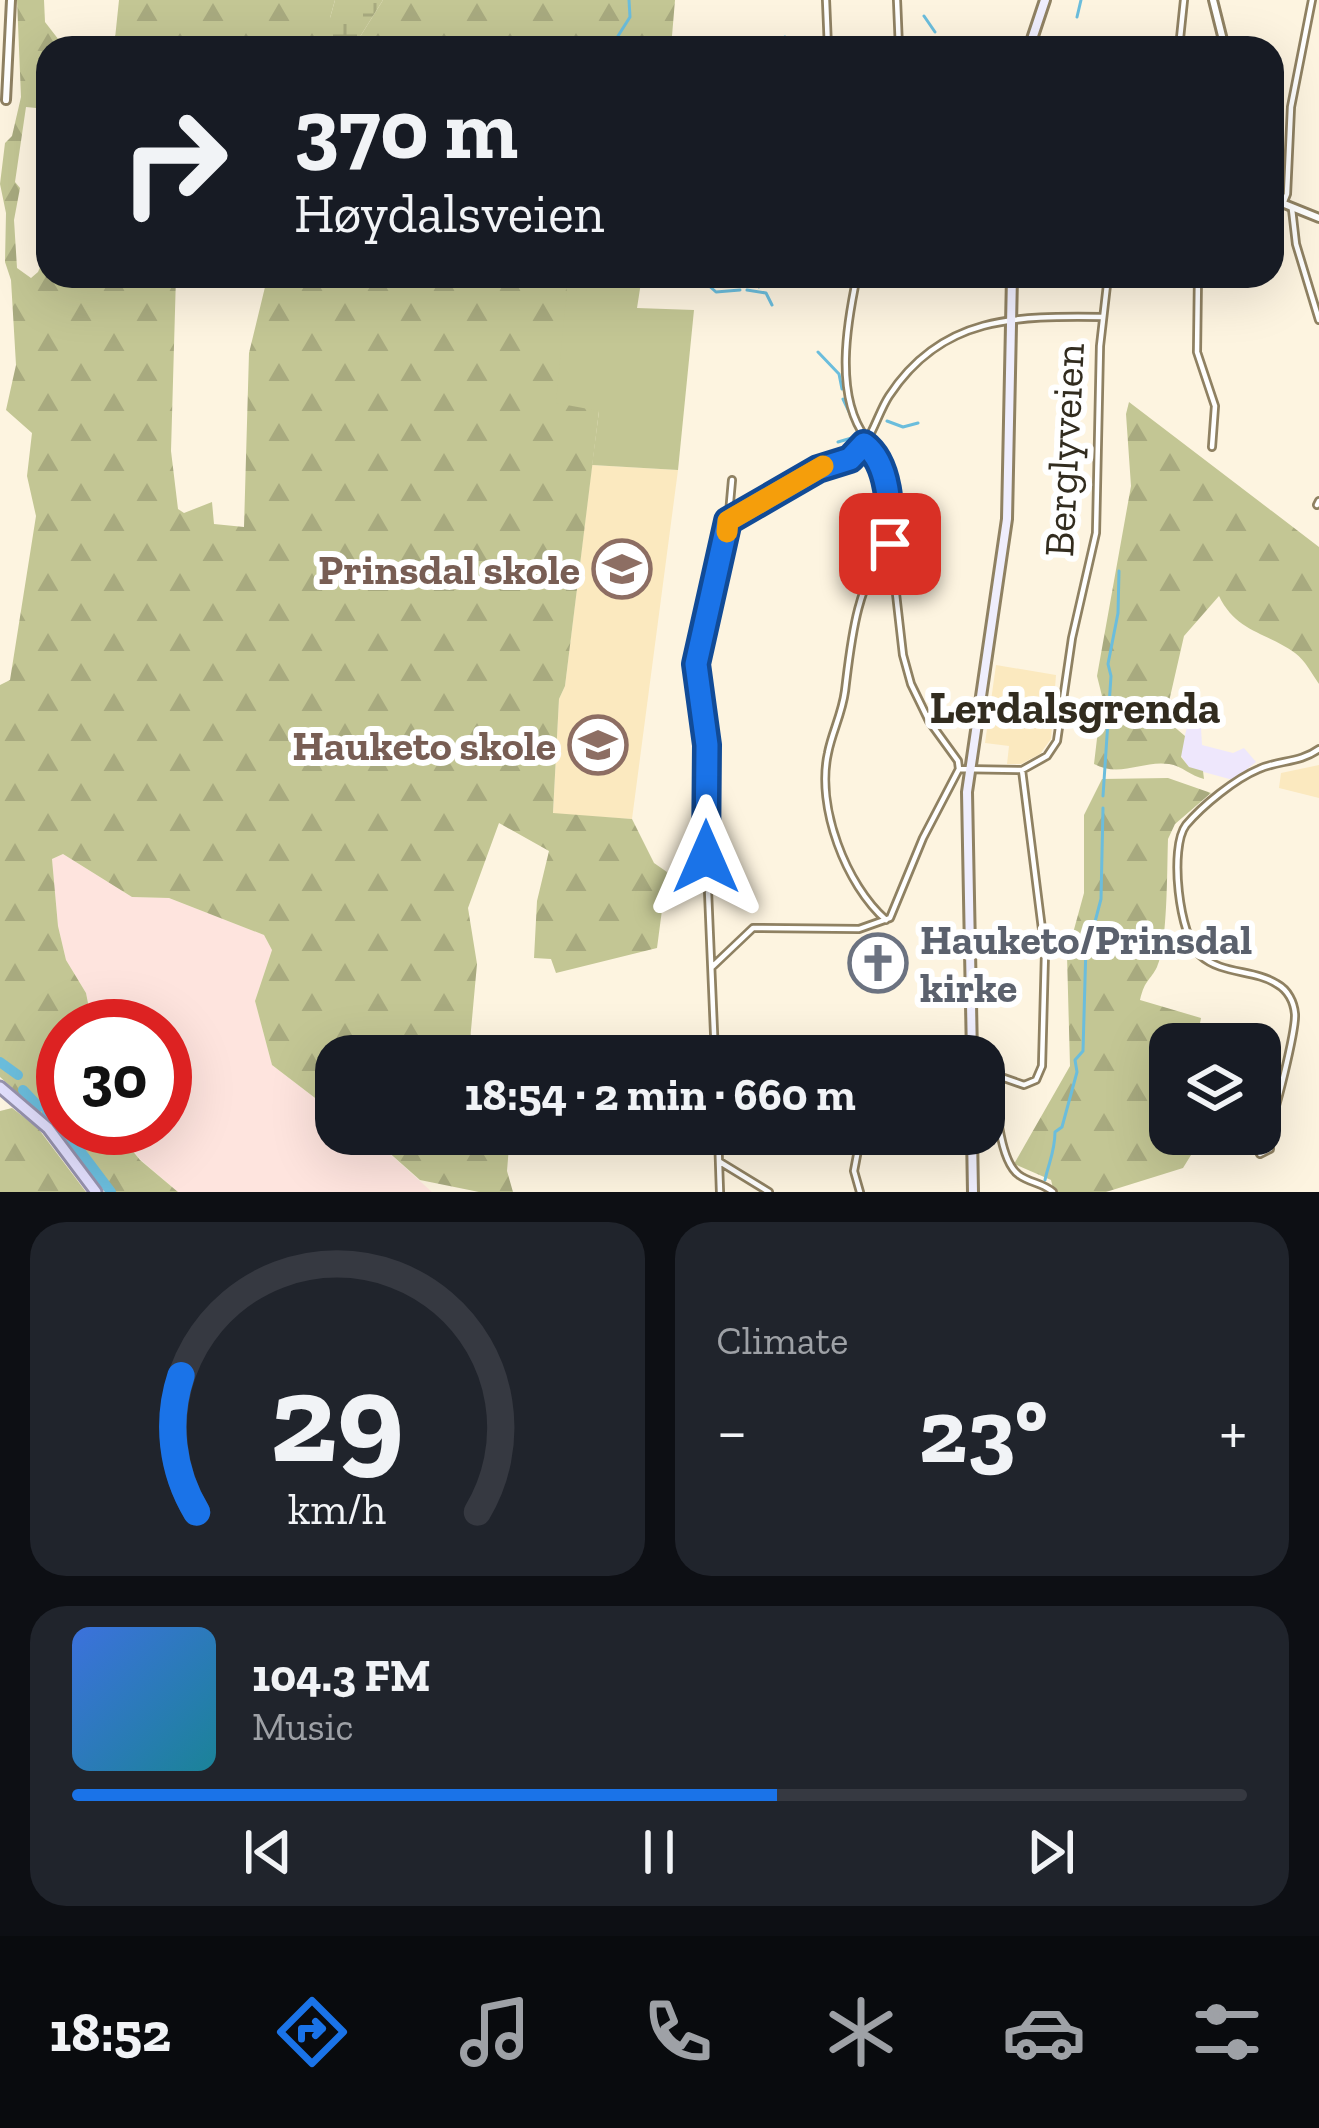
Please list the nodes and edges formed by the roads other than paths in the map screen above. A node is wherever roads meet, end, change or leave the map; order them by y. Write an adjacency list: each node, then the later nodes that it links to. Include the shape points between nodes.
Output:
1 (11, 0): 13 (street)
2 (826, 0): 8 (street)
3 (898, 0): 9 (street)
4 (1045, 0): 10 (main road)
5 (1184, 0): 11 (street)
6 (1213, 0): 12 (street)
7 (1312, 0): 14 (street)
8 (828, 36)
9 (899, 36)
10 (1033, 36)
11 (1180, 36)
12 (1222, 36)
13 (3, 103)
14 (1284, 202)
15 (1284, 205): 16 (street)
16 (1292, 209): 17 (street); 24 (street)
17 (1319, 218)
18 (855, 288): 25 (street, via 848,375)
19 (1012, 288): 23 (main road)
20 (1106, 288): 22 (street, Berglyveien)
21 (1198, 288): 26 (street, via 1197,352 1215,406)
22 (1103, 316): 23 (street); 32 (street, Berglyveien, via 1095,541 1057,741)
23 (1011, 318): 25 (street, via 958,334 923,358 894,388); 31 (main road, via 1007,514)
24 (1319, 320)
25 (865, 441): 28 (street, via 850,459); 29 (street, via 882,470)
26 (1212, 447)
27 (733, 480): 28 (street)
28 (728, 521): 34 (street, via 696,664 707,745)
29 (890, 544): 31 (street, via 911,683 938,738); 33 (street, via 856,616 825,769 847,869)
30 (1319, 749): 37 (street, via 1252,772 1196,815 1177,843 1194,948 1217,966 1275,982 1290,997 1294,1025)
31 (967, 770): 32 (street); 33 (street, via 923,838); 36 (main road)
32 (1022, 770): 38 (street, via 1045,953 1043,1059 1039,1077 1027,1085)
33 (886, 920): 34 (street, via 859,929 753,928)
34 (711, 969): 35 (street)
35 (714, 1035)
36 (972, 1035)
37 (1281, 1075)
38 (1005, 1077)
39 (0, 1087): 45 (main road, via 42,1121)
40 (1005, 1143): 50 (street, via 1019,1175)
41 (720, 1155): 44 (street)
42 (857, 1155): 48 (street)
43 (973, 1155): 49 (main road)
44 (720, 1162): 46 (street); 47 (street)
45 (99, 1192)
46 (720, 1192)
47 (769, 1192)
48 (860, 1192)
49 (973, 1192)
50 (1053, 1192)

